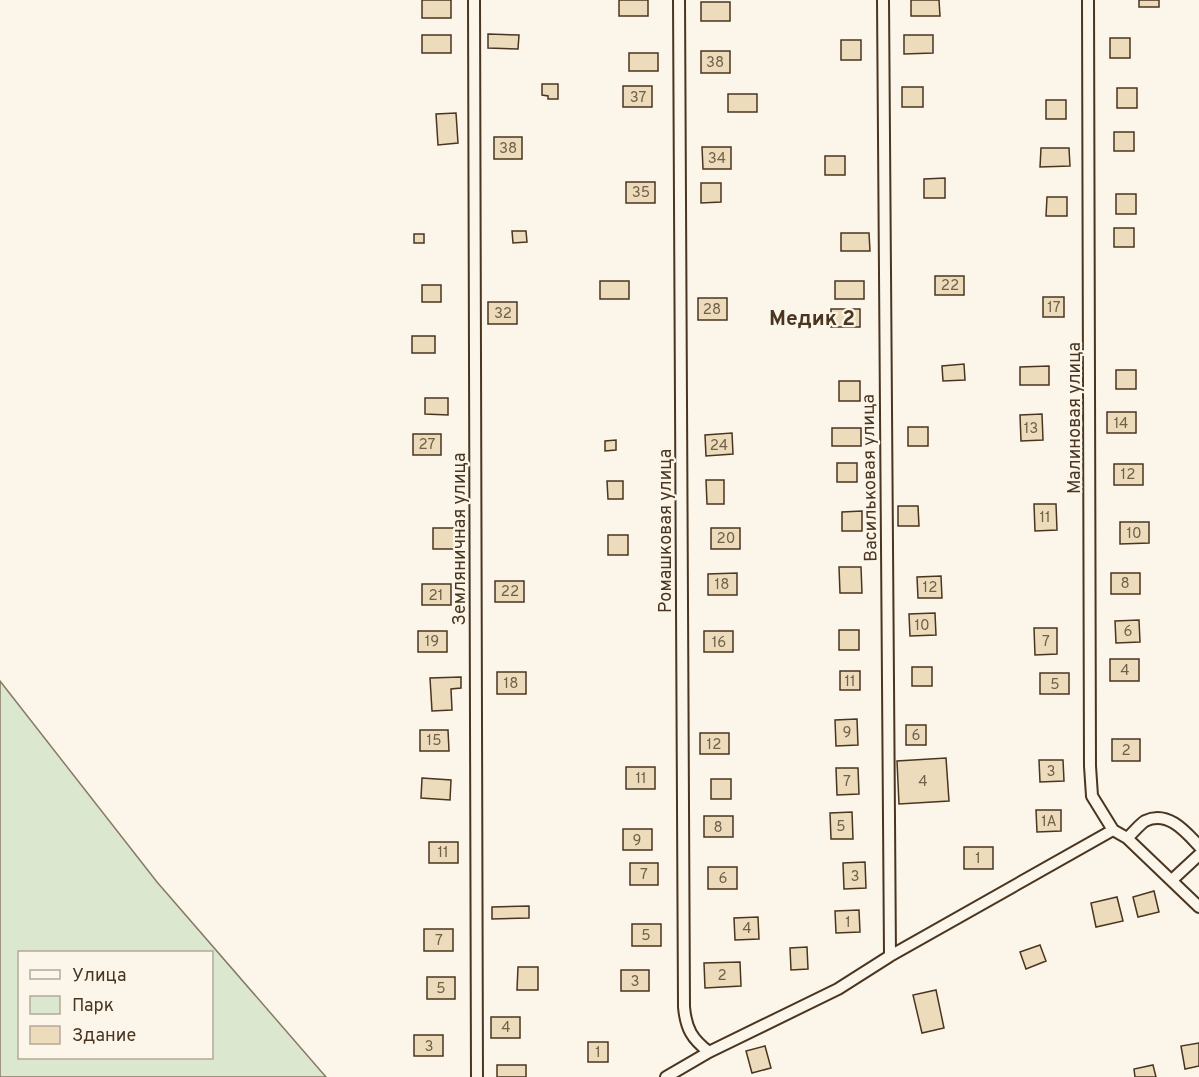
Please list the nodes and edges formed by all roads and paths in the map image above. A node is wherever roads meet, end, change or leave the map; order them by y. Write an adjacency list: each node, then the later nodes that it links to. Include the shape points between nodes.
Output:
1 (474, 0): 13 (street, Земляничная улица)
2 (679, 0): 12 (street, Ромашковая улица, via 684,1007 686,1027)
3 (883, 0): 11 (street, Васильковая улица)
4 (1088, 0): 5 (street, Малиновая улица, via 1090,766 1092,796)
5 (1113, 830): 6 (street); 11 (street)
6 (1127, 838): 7 (street, via 1146,821 1162,819 1179,825); 9 (street)
7 (1199, 846)
8 (1199, 855): 9 (street)
9 (1172, 880): 10 (street)
10 (1199, 907)
11 (890, 956): 12 (street, via 838,989)
12 (709, 1052): 14 (street)
13 (477, 1077)
14 (666, 1077)

